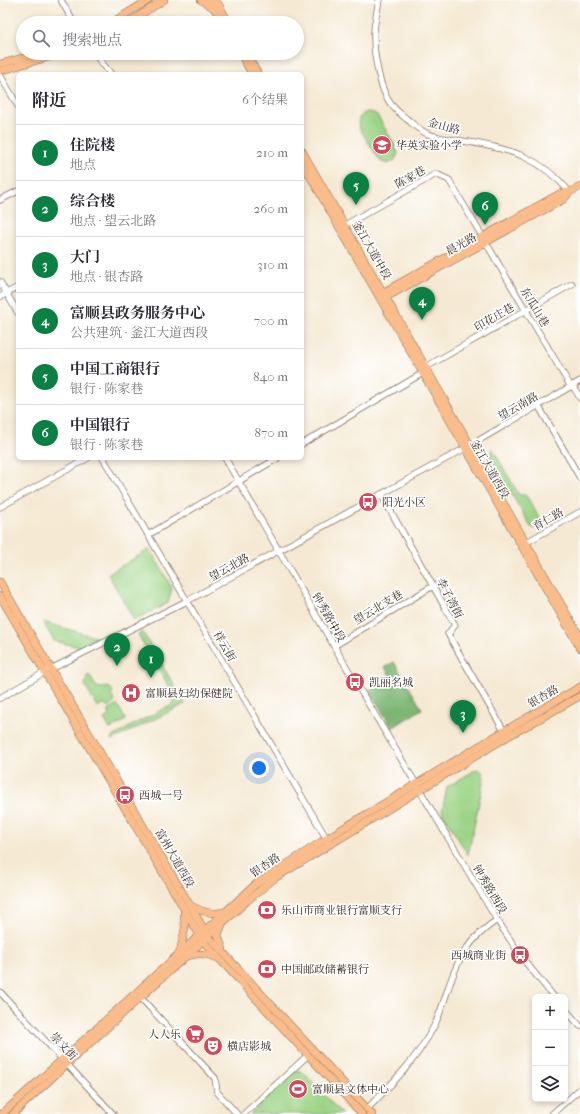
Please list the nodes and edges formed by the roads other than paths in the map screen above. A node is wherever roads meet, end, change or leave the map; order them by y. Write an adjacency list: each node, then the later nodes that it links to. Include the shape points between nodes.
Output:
1 (60, 0): 8 (street)
2 (149, 0): 9 (main road)
3 (164, 0): 10 (main road)
4 (201, 0): 7 (main road)
5 (209, 0): 7 (main road)
6 (379, 0): 29 (street, 金山路, via 375,50 384,92 399,113 427,133 502,148 521,155 557,177)
7 (217, 3): 11 (main road); 12 (main road)
8 (70, 16)
9 (123, 16)
10 (139, 16)
11 (221, 16)
12 (225, 16)
13 (23, 60): 18 (main road)
14 (31, 60): 19 (main road)
15 (100, 60): 20 (street)
16 (244, 60): 21 (main road)
17 (250, 60): 22 (main road)
18 (0, 64)
19 (0, 71)
20 (109, 72)
21 (251, 72)
22 (257, 72)
23 (0, 75): 24 (street)
24 (16, 103)
25 (304, 154): 31 (main road, 釜江大道中段)
26 (304, 165): 37 (main road, 釜江大道中段)
27 (580, 187): 29 (main road, 晨光路)
28 (16, 192): 30 (street)
29 (570, 192): 32 (main road, 晨光路, via 561,193)
30 (0, 200)
31 (345, 225): 32 (street, 陈家巷, via 436,174 449,180); 37 (main road, 釜江大道中段)
32 (484, 240): 37 (main road, 晨光路); 40 (street, 东瓜山巷)
33 (0, 282): 36 (street)
34 (572, 284): 40 (street, 印花庄巷)
35 (16, 288): 36 (street)
36 (6, 293): 38 (street); 39 (street)
37 (382, 296): 41 (main road, 釜江大道西段)
38 (0, 297)
39 (16, 310)
40 (525, 311): 41 (street, 印花庄巷); 43 (street, 东瓜山巷)
41 (424, 370): 46 (street, 印花庄巷); 47 (main road, 釜江大道西段)
42 (580, 381): 43 (street, 望云南路)
43 (572, 386): 44 (street, 东瓜山巷); 45 (street, 望云南路)
44 (580, 398)
45 (538, 405): 47 (street, 望云南路); 52 (street)
46 (304, 443)
47 (468, 447): 54 (street, 望云北路); 58 (main road, 釜江大道西段); 66 (main road, 釜江大道西段)
48 (84, 460): 55 (street)
49 (104, 460): 57 (street, 祥云街)
50 (226, 460): 53 (street, 钟秀路中段)
51 (275, 460): 53 (street)
52 (580, 478)
53 (239, 481): 57 (street); 59 (street, 钟秀路中段)
54 (381, 494): 59 (street, 望云北路); 61 (street, 李子湾街)
55 (0, 507)
56 (580, 512): 58 (street, 育仁路)
57 (148, 535): 63 (street, 祥云街)
58 (527, 542): 64 (main road, 釜江大道西段)
59 (279, 551): 63 (street, 望云北路); 65 (street, 钟秀路中段)
60 (0, 582): 67 (main road, 富州大道西段)
61 (433, 586): 65 (street, 望云北支巷); 71 (street, 李子湾街, via 455,625 448,634)
62 (0, 596): 67 (main road, 富州大道西段)
63 (187, 601): 67 (street, 望云北路); 73 (street, 祥云街)
64 (580, 637)
65 (334, 646): 72 (street, 钟秀路中段)
66 (580, 648)
67 (48, 670): 70 (street, 望云北路); 74 (main road, 富州大道西段)
68 (580, 688): 71 (main road, 银杏路)
69 (580, 696): 72 (main road, 银杏路)
70 (0, 698)
71 (504, 731): 72 (main road, 银杏路)
72 (418, 788): 73 (main road, 银杏路); 76 (street, 钟秀路西段)
73 (328, 841): 75 (main road, 银杏路, via 256,884); 77 (main road, 银杏路, via 275,878)
74 (186, 906): 75 (main road, via 208,914); 78 (main road, 富州大道西段); 79 (main road)
75 (224, 912): 78 (main road, 银杏路)
76 (497, 920): 82 (street, 钟秀路西段, via 523,959); 89 (street, via 476,936 460,960 435,1025 417,1054)
77 (224, 922): 78 (main road, 银杏路); 80 (main road, via 218,935)
78 (204, 936): 79 (main road, 银杏路); 80 (main road, 富州大道西段)
79 (182, 955): 80 (main road, via 201,954); 83 (main road, 银杏路); 87 (main road, 银杏路)
80 (223, 958): 86 (main road, 富州大道西段); 89 (main road, 富州大道西段)
81 (0, 992): 87 (street, 崇文街)
82 (552, 994)
83 (140, 997): 87 (main road, 银杏路); 93 (street, via 215,1078 217,1092)
84 (568, 1012): 85 (street)
85 (580, 1026)
86 (308, 1055): 89 (main road, 富州大道西段); 94 (street)
87 (64, 1061): 90 (main road, 银杏路); 91 (main road, 银杏路); 92 (street, 崇文街)
88 (580, 1089): 95 (street)
89 (367, 1112)
90 (2, 1114)
91 (13, 1114)
92 (113, 1114)
93 (237, 1114)
94 (244, 1114)
95 (552, 1114)

